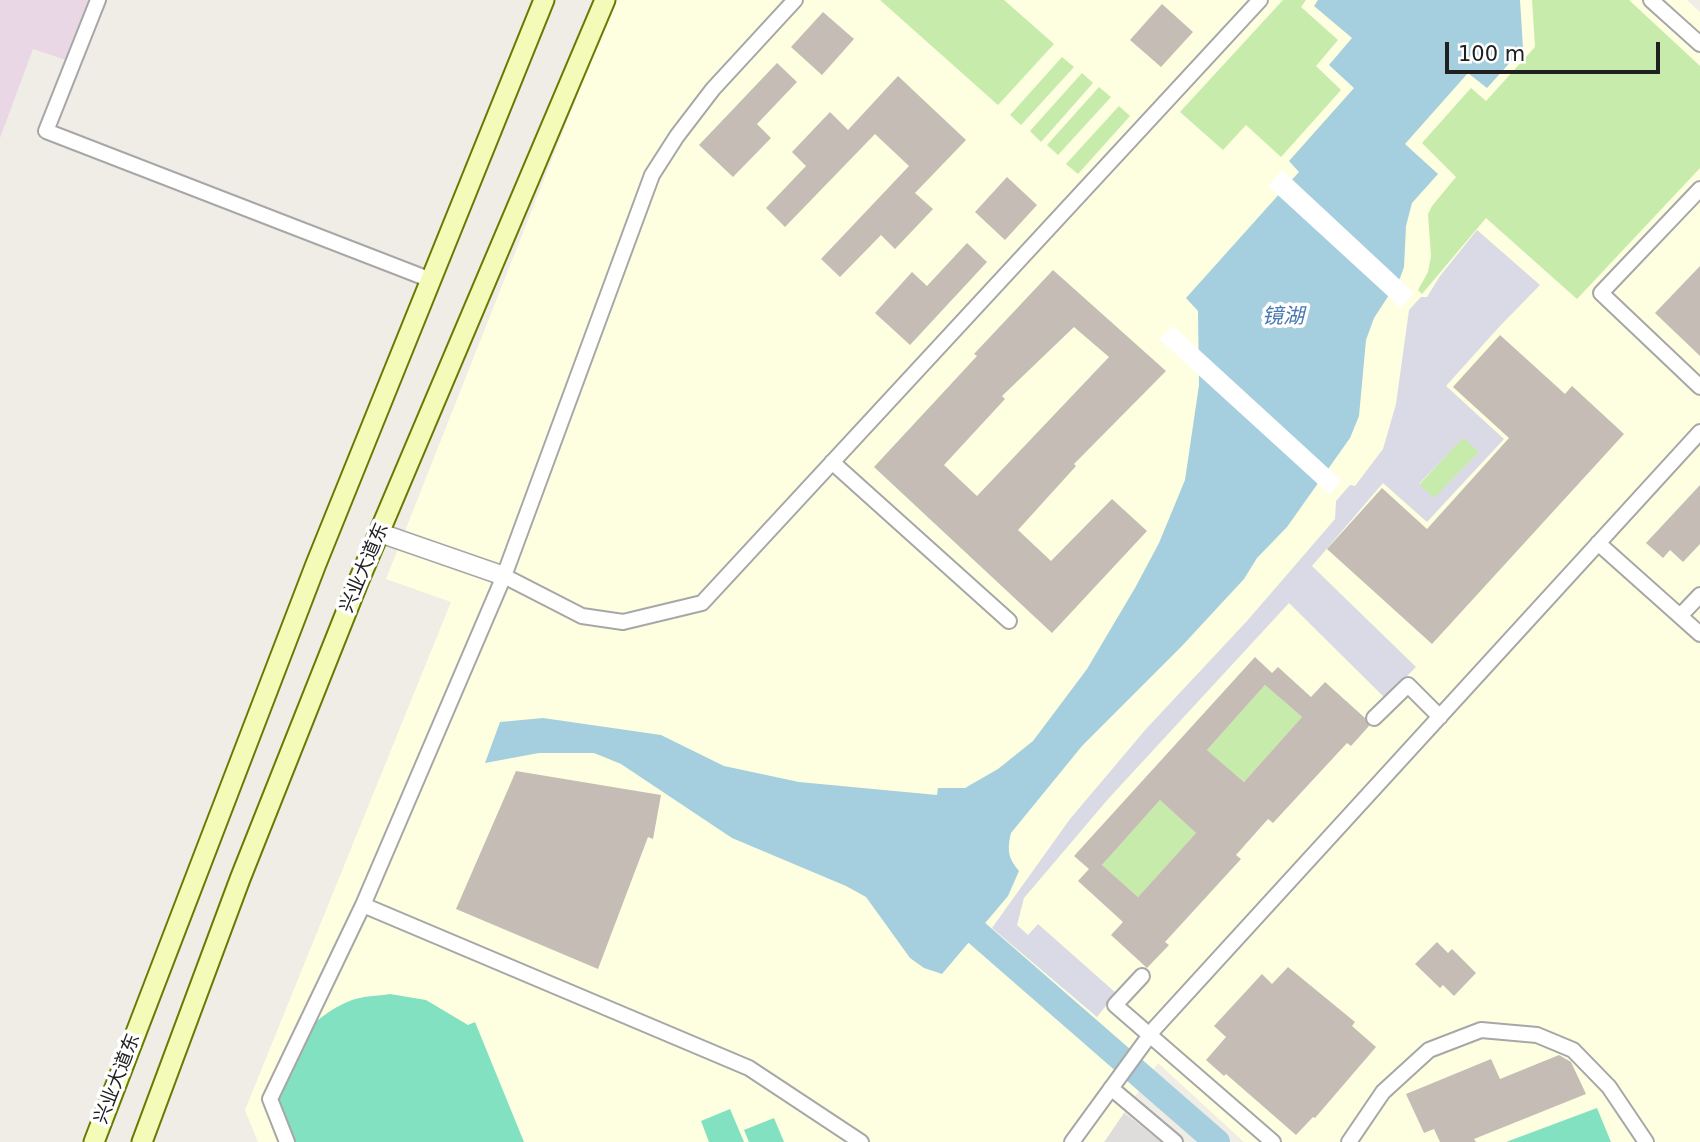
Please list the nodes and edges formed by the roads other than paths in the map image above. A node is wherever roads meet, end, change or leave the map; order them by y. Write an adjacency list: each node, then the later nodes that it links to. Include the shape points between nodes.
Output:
1 (97, 0): 9 (street, via 46,131)
2 (544, 0): 9 (main road, 兴业大道东)
3 (604, 0): 13 (main road, 兴业大道东)
4 (795, 0): 15 (street, via 713,89 652,175)
5 (1260, 0): 12 (street)
6 (1651, 0): 7 (street)
7 (1700, 44)
8 (1700, 189): 10 (street, via 1601,293)
9 (431, 280): 26 (main road, 兴业大道东, via 311,577)
10 (1700, 387)
11 (1700, 432): 14 (street)
12 (832, 462): 15 (street, via 702,603 623,622 582,616); 18 (street)
13 (380, 533): 15 (street); 27 (main road, 兴业大道东, via 240,878)
14 (1598, 543): 17 (street); 20 (street)
15 (504, 576): 22 (street)
16 (1700, 594): 17 (street)
17 (1680, 616): 19 (street)
18 (1009, 621)
19 (1700, 634)
20 (1440, 717): 21 (street, via 1408,685); 24 (street)
21 (1374, 718)
22 (363, 905): 28 (street, via 270,1099); 29 (street, via 749,1069)
23 (1142, 976): 24 (street, via 1115,1005)
24 (1149, 1036): 25 (street); 32 (street)
25 (1111, 1088): 30 (street); 31 (street)
26 (94, 1142)
27 (142, 1142)
28 (287, 1142)
29 (861, 1142)
30 (1072, 1142)
31 (1175, 1142)
32 (1273, 1142)
33 (1349, 1142): 34 (street, via 1383,1092 1429,1050 1481,1030 1537,1035 1573,1050 1609,1087)
34 (1646, 1142)

